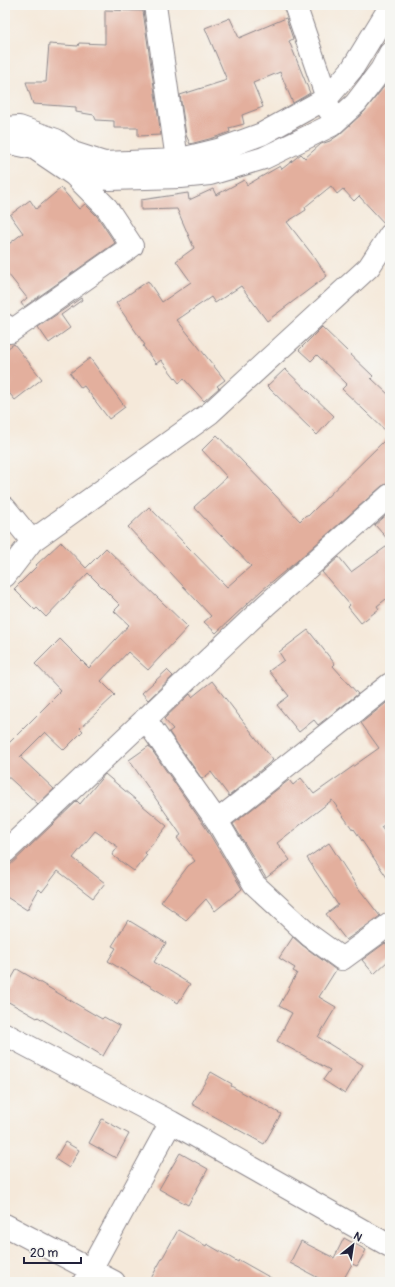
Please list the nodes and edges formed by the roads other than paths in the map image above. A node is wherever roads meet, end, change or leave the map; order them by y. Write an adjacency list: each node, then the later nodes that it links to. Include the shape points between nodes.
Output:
1 (155, 5): 10 (street)
2 (295, 5): 5 (street)
3 (390, 7): 5 (street, via 352,69)
4 (390, 53): 6 (street, via 381,70 356,103)
5 (328, 98): 6 (street); 10 (street, via 262,134)
6 (332, 125): 10 (street, via 264,158 210,174)
7 (5, 128): 9 (street, via 19,127 56,140)
8 (5, 142): 11 (street, via 34,148)
9 (73, 152): 10 (street, via 104,163); 11 (street)
10 (179, 168): 11 (street, via 110,179)
11 (74, 176): 13 (street, via 107,208 132,246 10,332)
12 (390, 235): 16 (street, via 369,267 210,413)
13 (5, 325)
14 (390, 495): 19 (street, via 266,605)
15 (5, 508): 16 (street)
16 (32, 541): 17 (street)
17 (5, 576)
18 (390, 684): 20 (street)
19 (145, 719): 20 (street); 21 (street)
20 (218, 821): 22 (street, via 254,884 309,935 342,959)
21 (5, 852)
22 (390, 924)
23 (5, 1034): 24 (street)
24 (171, 1122): 26 (street); 27 (street)
25 (5, 1225): 27 (street)
26 (390, 1246)
27 (88, 1276): 28 (street)
28 (114, 1282)

